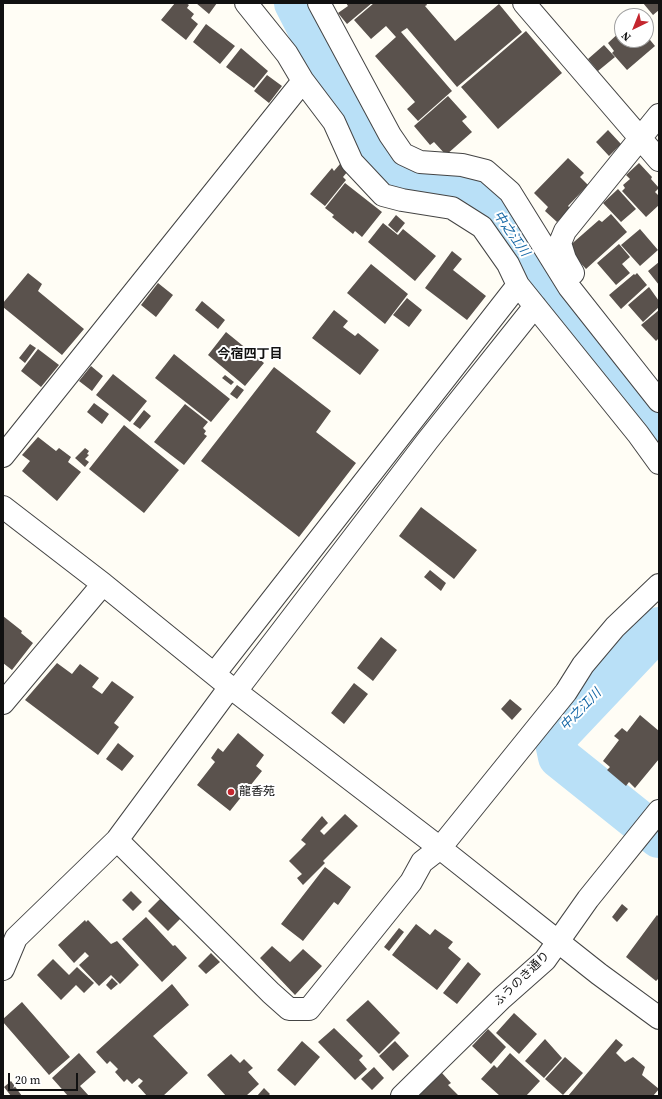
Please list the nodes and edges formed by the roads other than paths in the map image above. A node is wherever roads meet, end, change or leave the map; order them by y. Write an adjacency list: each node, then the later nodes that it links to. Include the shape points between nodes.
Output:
1 (246, 3): 4 (street, via 288,54)
2 (319, 3): 10 (street, via 390,135 403,154 420,162 462,165 486,171 510,192 569,287)
3 (524, 3): 6 (street)
4 (303, 81): 8 (street, via 334,122 352,162 383,195 452,208 466,216 482,227 496,244); 12 (street)
5 (659, 115): 6 (street)
6 (640, 138): 7 (street); 10 (street, via 565,231 560,243 581,288)
7 (659, 160)
8 (518, 285): 9 (street); 17 (street)
9 (535, 306): 13 (street); 17 (street)
10 (587, 309): 11 (street)
11 (659, 402)
12 (3, 456)
13 (659, 463)
14 (3, 507): 15 (street)
15 (103, 584): 17 (street); 18 (street)
16 (659, 585): 21 (street, via 615,627 583,665 566,692)
17 (227, 684): 20 (street); 21 (street)
18 (3, 703)
19 (657, 814): 22 (street, ふうのき通り, via 588,899)
20 (117, 840): 21 (street, via 289,1009 309,1009 411,882 422,862); 23 (street, via 16,938)
21 (440, 848): 22 (street)
22 (558, 942): 24 (street); 25 (street, ふうのき通り, via 545,960 502,998)
23 (3, 969)
24 (659, 1018)
25 (402, 1096)

